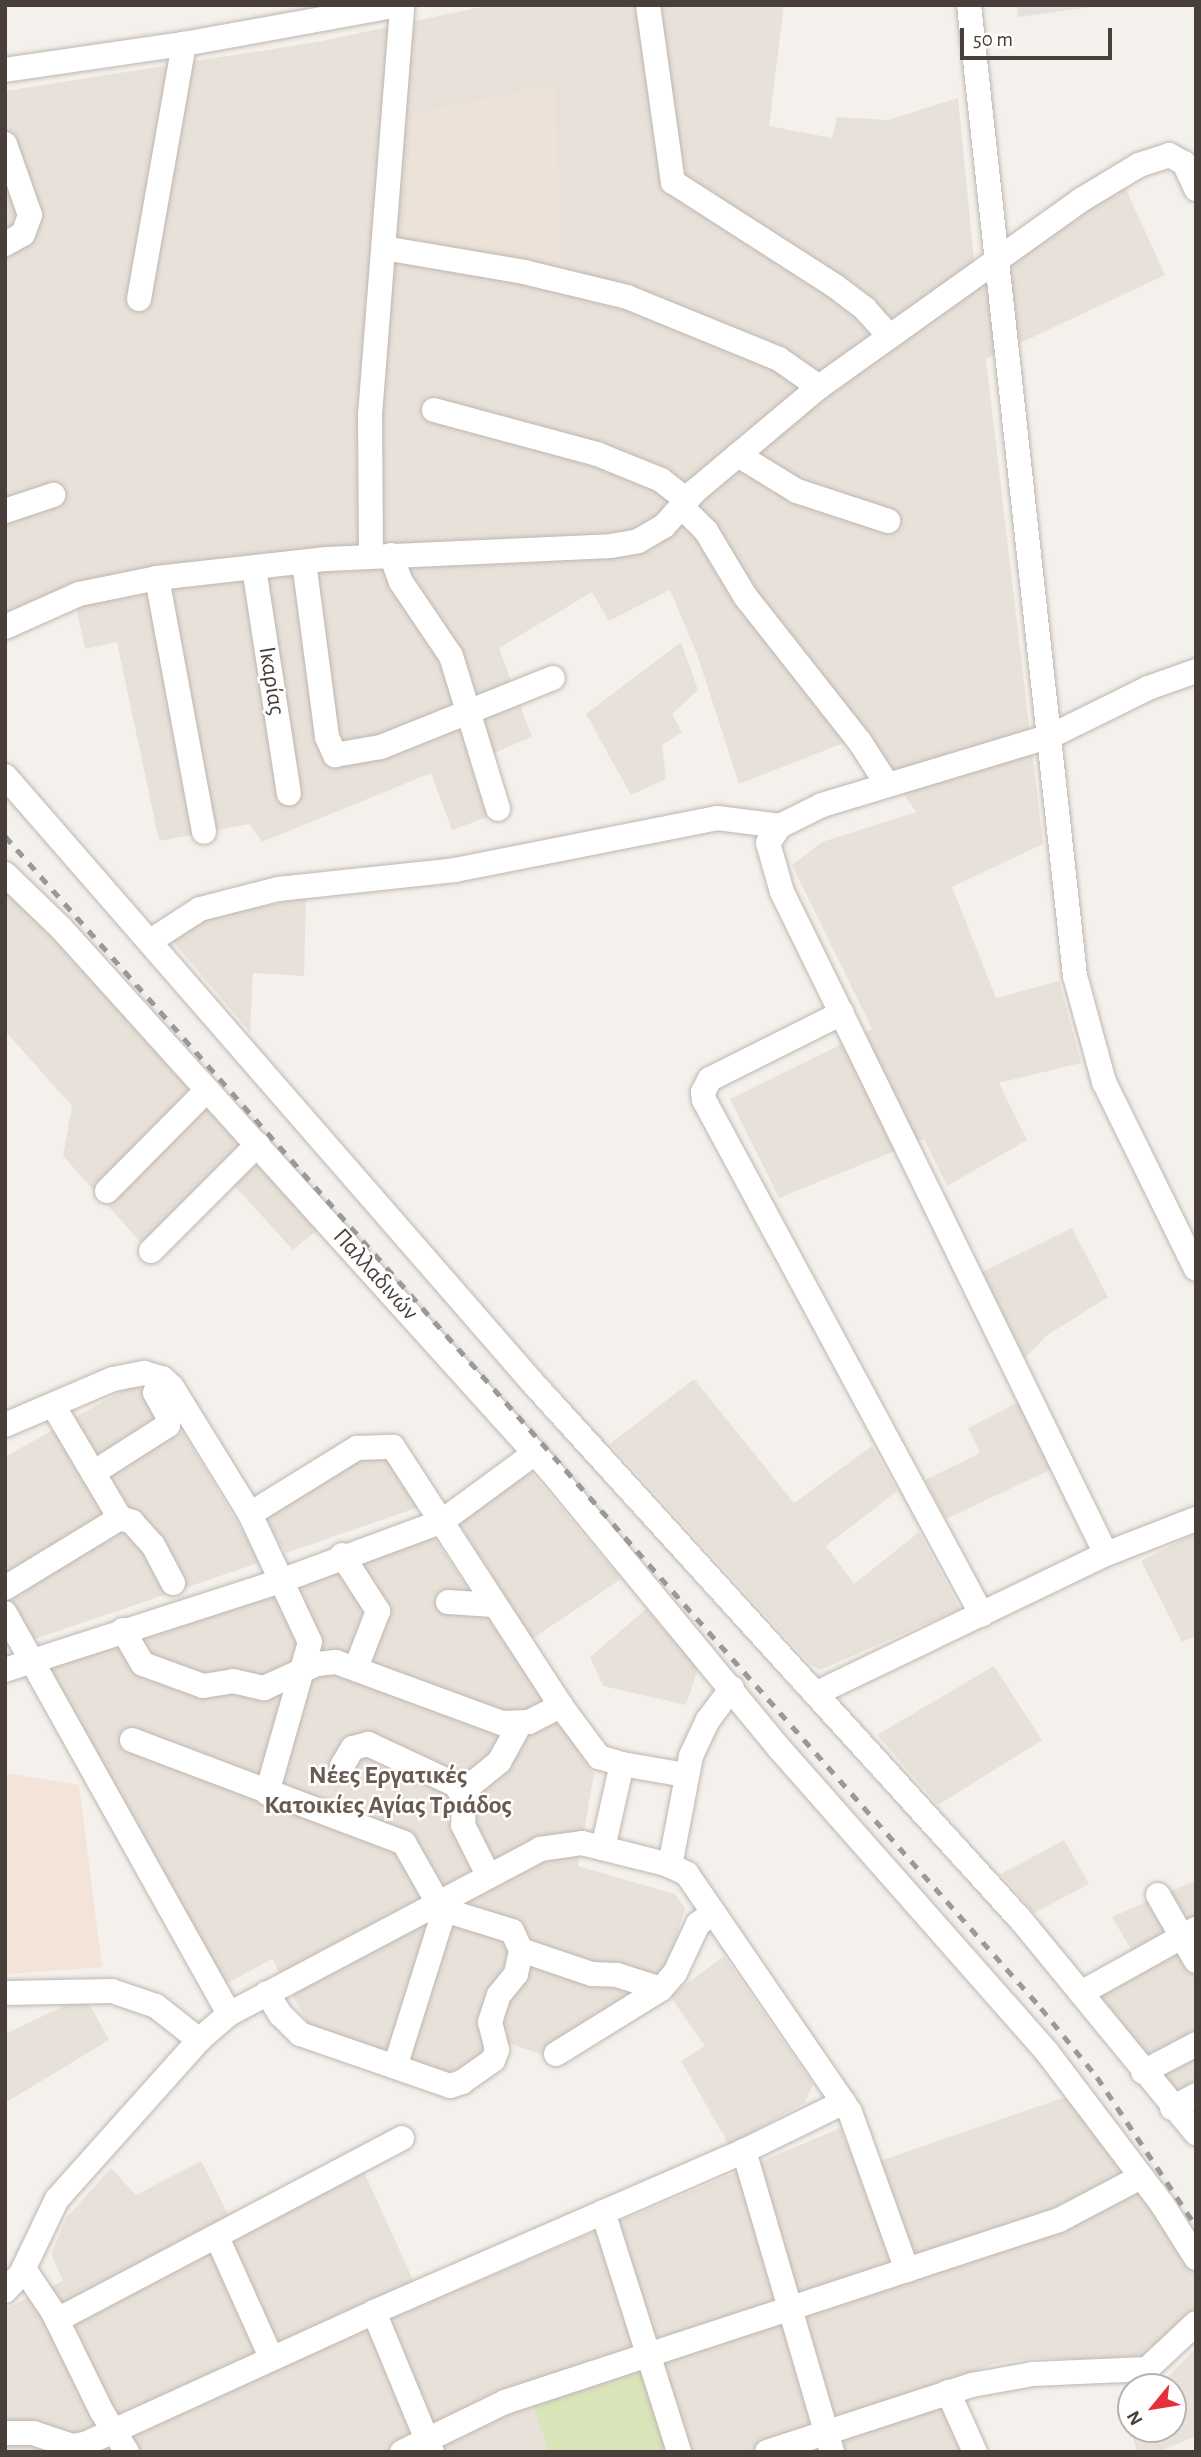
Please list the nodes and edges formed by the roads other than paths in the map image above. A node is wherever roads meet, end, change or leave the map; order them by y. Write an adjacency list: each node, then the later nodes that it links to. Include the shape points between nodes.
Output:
1 (401, 5): 4 (street); 9 (street)
2 (648, 5): 12 (street, via 673,181 835,286 865,309)
3 (969, 5): 10 (street)
4 (184, 44): 5 (street); 11 (street)
5 (5, 70)
6 (5, 144): 8 (street, via 30,215 23,234)
7 (1196, 189): 10 (street, via 1178,157 1153,159 1063,211)
8 (5, 243)
9 (384, 248): 13 (street, via 524,272 627,297 779,359); 20 (street, via 368,453)
10 (995, 259): 12 (street); 28 (street)
11 (139, 299)
12 (889, 337): 13 (street)
13 (819, 387): 15 (street)
14 (434, 410): 17 (street, via 597,454 661,480)
15 (738, 455): 17 (street); 19 (street, via 797,491)
16 (53, 495): 18 (street)
17 (685, 504): 20 (street, via 654,534 611,546); 30 (street, via 745,596 860,742)
18 (5, 511)
19 (888, 521)
20 (381, 556): 21 (street); 27 (street, via 448,649)
21 (304, 562): 22 (street); 27 (street, via 327,737 335,755 381,747)
22 (254, 568): 23 (street); 31 (street, Ικαρίας)
23 (157, 578): 24 (street, via 79,594); 34 (street)
24 (5, 626)
25 (1196, 671): 28 (street, via 1148,688)
26 (553, 678): 27 (street)
27 (469, 713): 32 (street)
28 (1051, 736): 30 (street); 42 (street, via 1072,954 1087,1027 1112,1101)
29 (5, 776): 36 (street)
30 (887, 784): 33 (street, via 822,805)
31 (289, 793)
32 (498, 809)
33 (780, 826): 36 (street, via 717,818 455,870 278,889 200,909); 37 (street, via 768,843 770,859)
34 (204, 832)
35 (5, 874): 38 (street, Παλλαδινών, via 61,928)
36 (152, 940): 67 (street, via 467,1308)
37 (842, 1013): 52 (street); 60 (street, via 710,1079 704,1100)
38 (207, 1090): 39 (street, Παλλαδινών); 40 (street)
39 (258, 1144): 41 (street); 46 (street, Παλλαδινών)
40 (107, 1191)
41 (151, 1251)
42 (1196, 1269)
43 (155, 1393): 47 (street, via 169,1425)
44 (53, 1405): 45 (street); 47 (street); 48 (street, via 113,1380 144,1373 162,1378 183,1403)
45 (5, 1425)
46 (535, 1453): 51 (street); 66 (street, Παλλαδινών)
47 (93, 1473): 49 (street)
48 (250, 1514): 51 (street, via 352,1451 381,1445 393,1447 402,1456); 54 (street)
49 (120, 1517): 55 (street, via 132,1522 153,1545); 56 (street)
50 (1196, 1519): 52 (street)
51 (441, 1522): 53 (street); 58 (street)
52 (1106, 1554): 60 (street)
53 (342, 1555): 54 (street); 63 (street, via 378,1611)
54 (283, 1580): 61 (street); 65 (street, via 310,1642)
55 (173, 1583)
56 (5, 1588)
57 (448, 1602): 58 (street)
58 (493, 1605): 68 (street)
59 (5, 1614): 62 (street)
60 (982, 1615): 67 (street)
61 (123, 1630): 62 (street); 65 (street, via 143,1664 203,1686 233,1681 264,1688)
62 (30, 1660): 64 (street); 89 (street)
63 (356, 1668): 65 (street, via 327,1662); 69 (street, via 502,1723)
64 (5, 1670)
65 (303, 1670): 75 (street)
66 (732, 1688): 73 (street, via 702,1730); 101 (street, Παλλαδινών, via 779,1748 1048,2052)
67 (817, 1693): 88 (street)
68 (561, 1706): 69 (street); 71 (street, via 599,1757)
69 (520, 1724): 74 (street, via 499,1762)
70 (132, 1740): 75 (street)
71 (622, 1764): 73 (street); 76 (street)
72 (342, 1766): 74 (street, via 353,1748 368,1745 447,1780)
73 (686, 1775): 77 (street)
74 (461, 1792): 78 (street, via 463,1825)
75 (267, 1793): 80 (street, via 401,1840)
76 (603, 1848): 77 (street); 78 (street, via 582,1843 540,1849)
77 (670, 1866): 81 (street, via 687,1874)
78 (488, 1875): 80 (street)
79 (1158, 1895): 82 (street)
80 (439, 1905): 83 (street, via 512,1931); 87 (street); 93 (street, via 437,1940)
81 (713, 1913): 85 (street, via 698,1924 675,1973); 96 (street)
82 (1189, 1932): 84 (street); 88 (street)
83 (521, 1950): 85 (street, via 592,1974 617,1975); 93 (street, via 516,1974 499,1995 491,2022 496,2050 489,2066 450,2086)
84 (1196, 1961)
85 (661, 1989): 92 (street)
86 (5, 1993): 90 (street, via 112,1991 156,2006)
87 (267, 1993): 89 (street); 93 (street, via 300,2034)
88 (1081, 1993): 94 (street)
89 (229, 2014): 90 (street)
90 (199, 2040): 105 (street, via 57,2199)
91 (1196, 2043): 94 (street)
92 (556, 2054)
93 (395, 2067)
94 (1143, 2072): 97 (street)
95 (1196, 2095): 97 (street)
96 (844, 2102): 100 (street); 106 (street, via 874,2169)
97 (1172, 2108): 98 (street)
98 (1196, 2133)
99 (402, 2138): 103 (street)
100 (744, 2151): 102 (street); 108 (street)
101 (1141, 2177): 104 (street, Παλλαδινών); 106 (street, via 1059,2220)
102 (603, 2212): 109 (street); 112 (street)
103 (217, 2237): 110 (street); 113 (street)
104 (1196, 2258)
105 (23, 2269): 107 (street); 110 (street)
106 (907, 2270): 108 (street)
107 (5, 2291)
108 (790, 2308): 112 (street); 117 (street)
109 (374, 2312): 113 (street); 118 (street)
110 (57, 2320): 116 (street)
111 (1196, 2323): 114 (street, via 1147,2369 1033,2374)
112 (649, 2355): 118 (street, via 505,2402); 120 (street)
113 (271, 2357): 116 (street)
114 (948, 2392): 117 (street); 122 (street)
115 (5, 2432): 116 (street, via 24,2431 77,2446)
116 (121, 2442)
117 (829, 2442): 121 (street)
118 (430, 2446): 119 (street)
119 (401, 2452)
120 (679, 2452)
121 (767, 2452)
122 (975, 2452)

